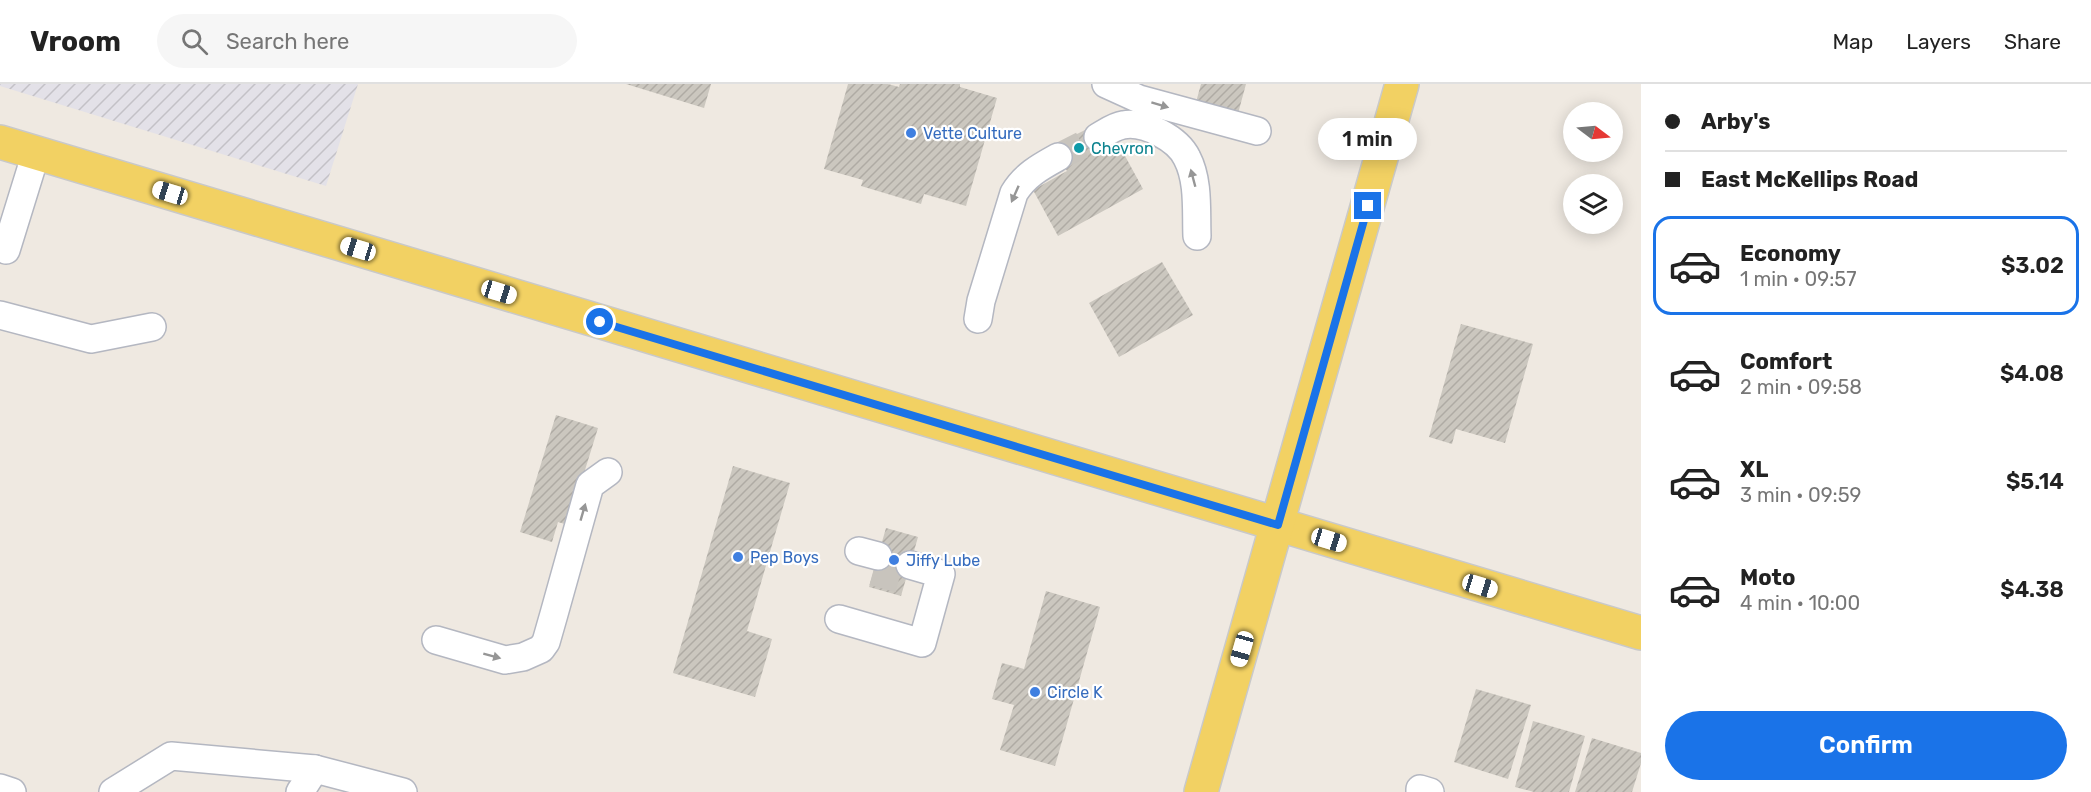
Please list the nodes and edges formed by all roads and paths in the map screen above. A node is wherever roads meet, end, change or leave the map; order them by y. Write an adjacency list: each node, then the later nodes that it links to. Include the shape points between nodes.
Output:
1 (1106, 84): 3 (street, one-way to 3, via 1139,99)
2 (1402, 84): 14 (main road)
3 (1257, 131)
4 (1098, 137): 8 (street, one-way to 4, via 1196,187 1187,157 1174,143 1159,131 1123,125)
5 (0, 142): 6 (main road)
6 (36, 153): 9 (street); 14 (main road)
7 (1058, 157): 11 (street, one-way to 11, via 1029,174 1014,193)
8 (1197, 236)
9 (6, 250)
10 (0, 315): 12 (street, via 92,339)
11 (978, 319)
12 (152, 327)
13 (608, 472): 18 (street, one-way to 13, via 505,660 541,649 590,485)
14 (1278, 525): 17 (main road); 25 (main road)
15 (908, 573): 16 (street, via 941,574 922,643)
16 (841, 613)
17 (1641, 633)
18 (436, 640)
19 (315, 769): 22 (street, via 171,756); 23 (street); 24 (street)
20 (0, 788): 21 (street)
21 (12, 792)
22 (113, 792)
23 (300, 792)
24 (402, 792)
25 (1201, 792)
26 (1420, 792): 27 (street)
27 (1431, 792)

